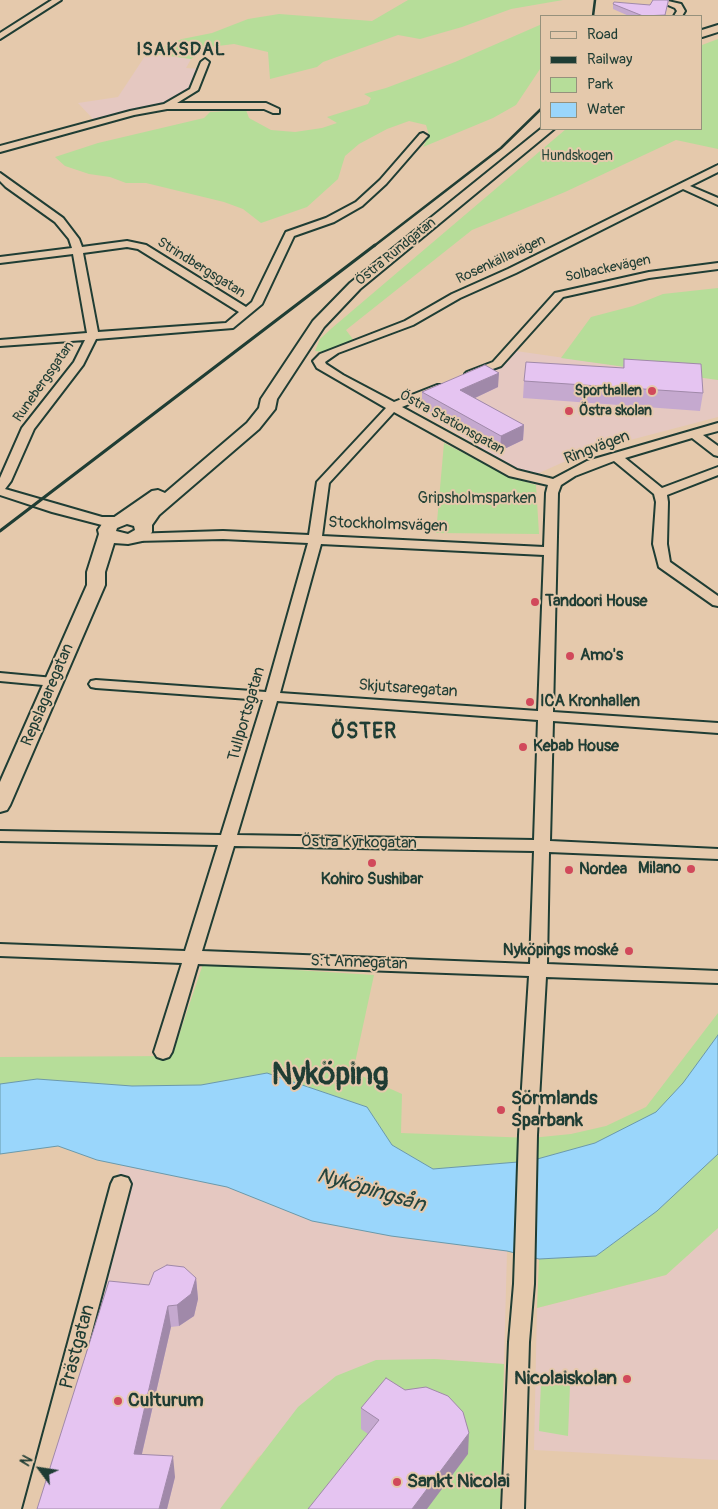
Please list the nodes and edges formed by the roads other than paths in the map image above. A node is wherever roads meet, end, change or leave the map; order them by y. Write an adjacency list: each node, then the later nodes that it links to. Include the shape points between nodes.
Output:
1 (57, 0): 6 (street)
2 (671, 3): 3 (street, via 678,6 681,11)
3 (679, 15)
4 (718, 28): 5 (main road)
5 (703, 34)
6 (0, 37)
7 (205, 62): 8 (street, via 194,90)
8 (167, 106): 9 (street, via 266,106); 12 (street)
9 (276, 110)
10 (547, 130): 24 (main road, Östra Rundgatan, via 355,286 318,324)
11 (423, 136): 20 (street, via 384,182 359,204 330,220 290,234 258,304)
12 (0, 149)
13 (718, 168): 15 (street, Rosenkällavägen)
14 (0, 176): 17 (street, Runebergsgatan, via 59,220 74,239)
15 (683, 186): 16 (street); 23 (street, Rosenkällavägen, via 456,296 408,323 324,356 320,366)
16 (718, 202)
17 (78, 251): 18 (street, Strindbergsgatan); 20 (street, Strindbergsgatan, via 127,244 138,246); 21 (street, Runebergsgatan)
18 (0, 260)
19 (718, 266): 25 (street, Solbackevägen, via 649,274 559,295 497,364)
20 (246, 312): 21 (street, Strindbergsgatan, via 229,326)
21 (93, 335): 22 (street); 32 (street, Runebergsgatan, via 79,363 28,428)
22 (0, 343)
23 (339, 377): 25 (street, Östra Stationsgatan)
24 (269, 399): 35 (main road, Östra Rundgatan, via 168,487); 36 (main road, Östra Rundgatan, via 267,409 253,426 153,510)
25 (394, 407): 31 (street, Östra Stationsgatan, via 513,473); 37 (street, Tullportsgatan, via 323,482)
26 (718, 427): 27 (street, Ringvägen)
27 (693, 433): 28 (street); 29 (street, Ringvägen)
28 (718, 452)
29 (615, 456): 31 (street, Ringvägen, via 571,473); 33 (street)
30 (718, 471): 33 (street)
31 (555, 483): 38 (street, Ringvägen)
32 (0, 489): 35 (street, via 102,520)
33 (660, 493): 40 (street, via 660,544 664,564)
34 (0, 499): 35 (street)
35 (113, 527): 36 (main road, via 116,538); 39 (main road, Repslagaregatan, via 96,572)
36 (138, 532): 37 (street, Stockholmsvägen); 39 (main road, Repslagaregatan, via 122,546 109,573)
37 (315, 540): 38 (street, Stockholmsvägen); 44 (street, Tullportsgatan)
38 (551, 551): 45 (street, Ringvägen)
39 (96, 585): 42 (main road, Repslagaregatan)
40 (718, 602)
41 (0, 677): 42 (street)
42 (54, 682): 47 (main road, Repslagaregatan)
43 (96, 684): 44 (street, Skjutsaregatan)
44 (271, 698): 45 (street, Skjutsaregatan); 49 (street, Tullportsgatan)
45 (547, 715): 46 (street, Skjutsaregatan); 50 (street, Ringvägen)
46 (718, 728)
47 (0, 805)
48 (0, 836): 49 (street, Östra Kyrkogatan)
49 (228, 841): 50 (street, Östra Kyrkogatan); 53 (street, Tullportsgatan)
50 (542, 846): 51 (street, Östra Kyrkogatan); 54 (street, Ringvägen)
51 (718, 854)
52 (0, 950): 53 (street, S:t Annegatan)
53 (193, 956): 54 (street, S:t Annegatan); 56 (street, Tullportsgatan)
54 (538, 970): 55 (street, S:t Annegatan); 59 (street, Ringvägen)
55 (718, 977)
56 (163, 1052)
57 (122, 1184): 58 (street, Prästgatan)
58 (34, 1509)
59 (514, 1509)

